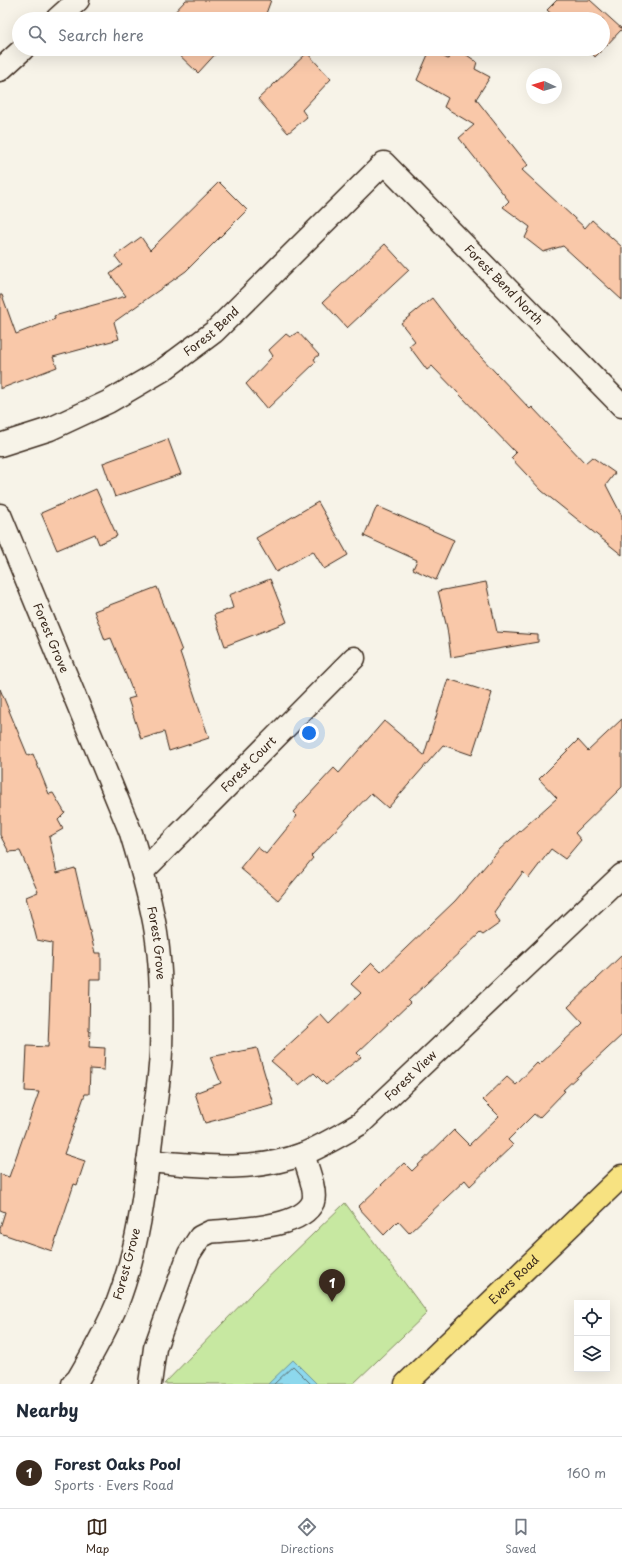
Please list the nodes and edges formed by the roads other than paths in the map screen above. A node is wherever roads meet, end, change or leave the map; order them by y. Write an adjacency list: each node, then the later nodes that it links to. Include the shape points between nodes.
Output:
1 (78, 0): 2 (street)
2 (65, 12)
3 (15, 56): 4 (street)
4 (0, 70)
5 (384, 164): 6 (street, Forest Bend North); 7 (street, Forest Bend, via 214,332 163,370 87,412 50,429)
6 (622, 406)
7 (0, 445)
8 (0, 515): 10 (street, Forest Grove, via 131,833)
9 (354, 658): 10 (street, Forest Court)
10 (142, 871): 13 (street, Forest Grove, via 156,933 161,992 161,1052)
11 (622, 875): 12 (street, Forest View, via 360,1124 318,1148)
12 (302, 1154): 13 (street, Forest View, via 272,1163 235,1167); 16 (street, via 313,1188 313,1201 303,1214 282,1224 210,1232 200,1237 189,1254 155,1348)
13 (148, 1161): 15 (street, Forest Grove, via 130,1263 117,1304 99,1342)
14 (622, 1176): 17 (main road, Evers Road)
15 (73, 1384)
16 (150, 1384)
17 (406, 1384)

